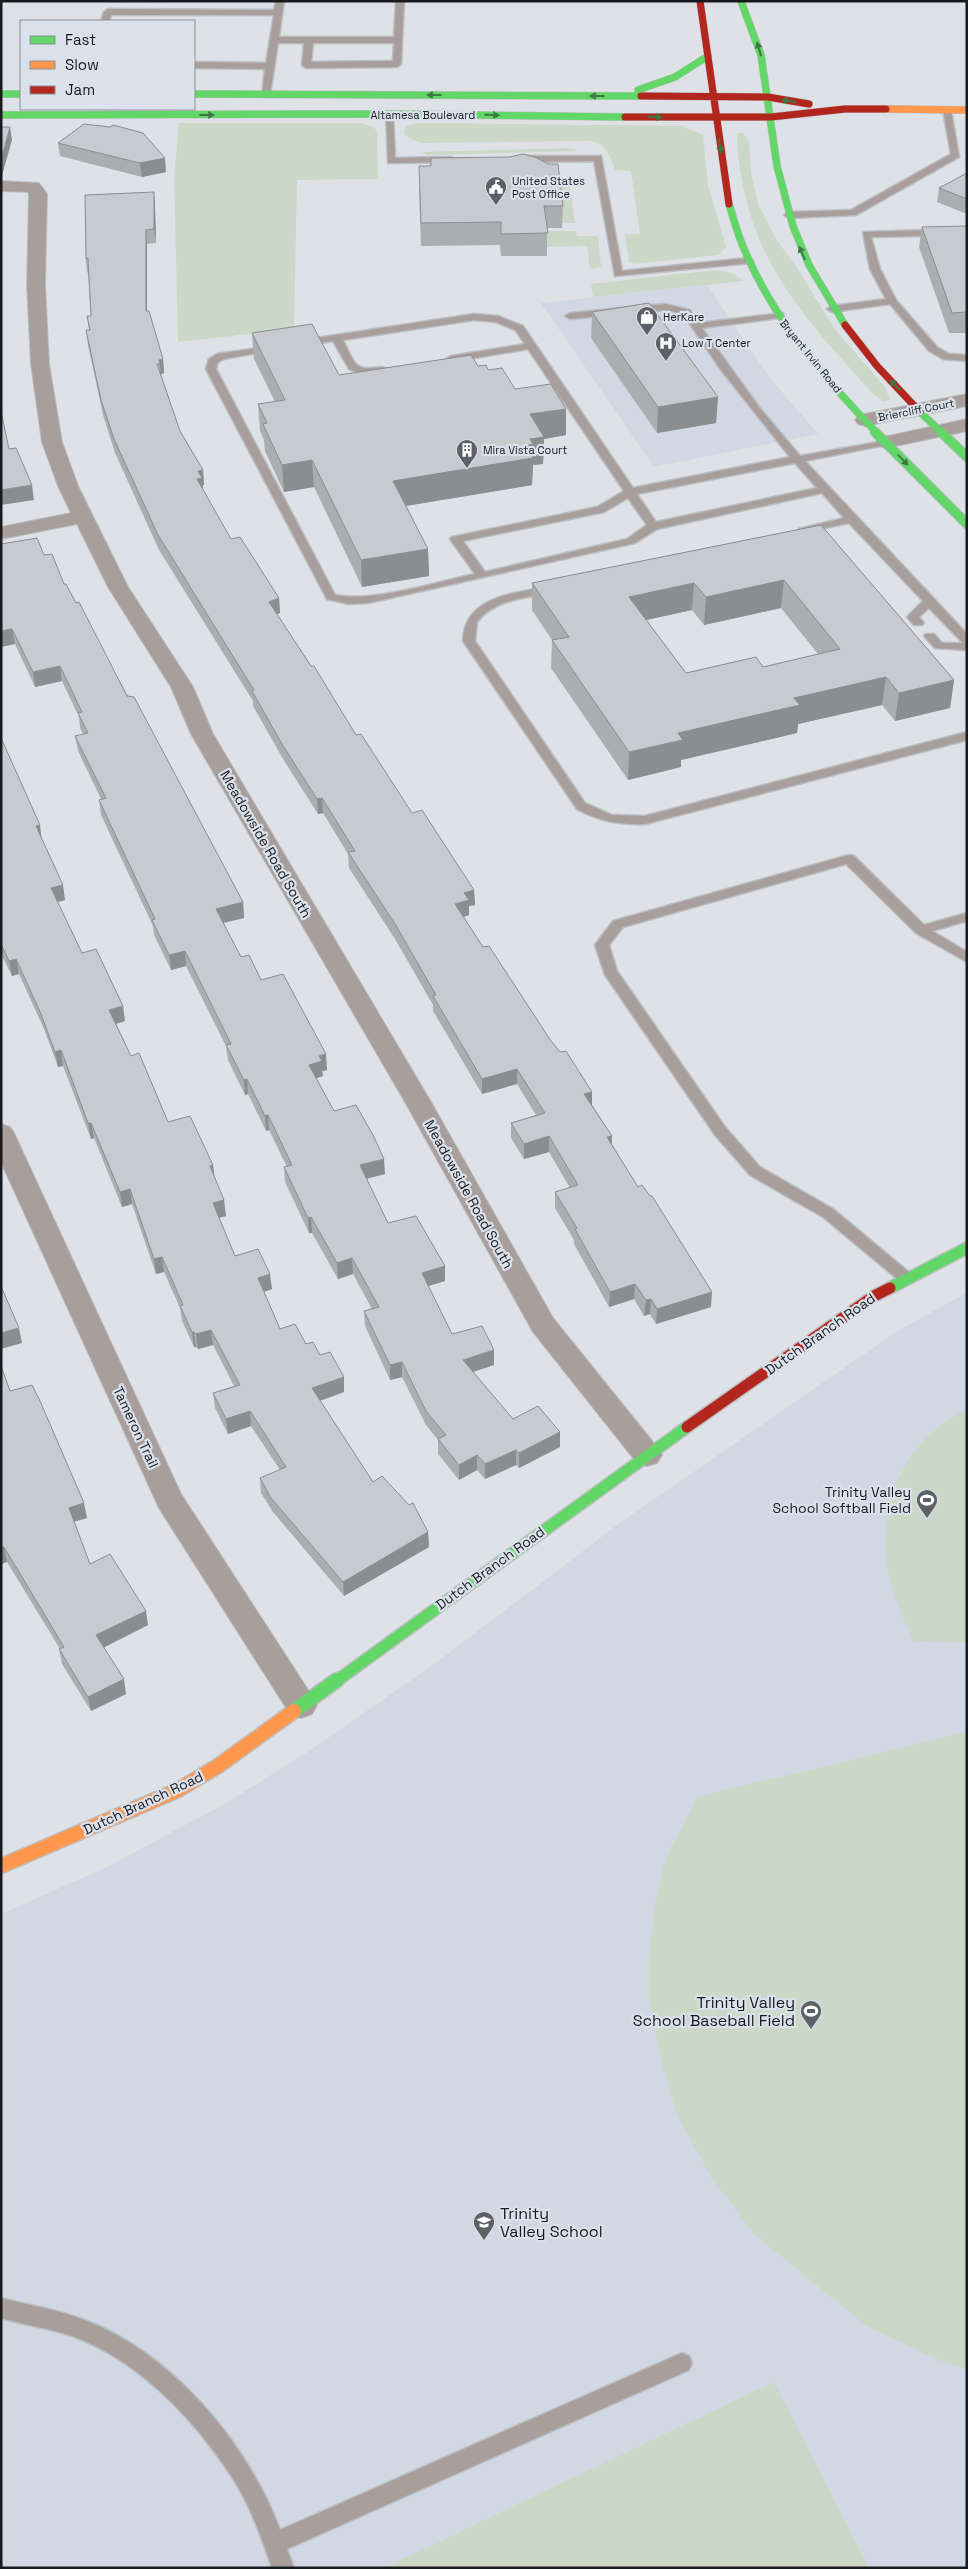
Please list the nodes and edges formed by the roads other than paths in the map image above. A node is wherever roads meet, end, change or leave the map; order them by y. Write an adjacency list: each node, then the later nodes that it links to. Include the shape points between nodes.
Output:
1 (280, 1): 5 (lane)
2 (400, 1): 9 (lane)
3 (700, 1): 10 (main road, Bryant Irvin Road)
4 (740, 1): 18 (main road, one-way to 4, via 760,52)
5 (278, 13): 6 (lane, via 108,12); 7 (lane)
6 (105, 20)
7 (274, 40): 8 (lane); 12 (lane)
8 (309, 40): 9 (lane, via 340,44); 9 (lane, via 306,65 339,62 397,64)
9 (398, 40)
10 (708, 56): 17 (main road, via 690,70 664,83); 19 (main road, Bryant Irvin Road)
11 (195, 65): 12 (lane)
12 (270, 66): 16 (lane)
13 (1, 94): 14 (main road)
14 (20, 94)
15 (195, 94): 16 (main road, Altamesa Boulevard)
16 (266, 94): 17 (main road, Altamesa Boulevard, one-way to 16)
17 (616, 97): 19 (main road, Altamesa Boulevard)
18 (768, 97): 19 (main road, Altamesa Boulevard); 20 (main road, Altamesa Boulevard, one-way to 18); 25 (main road)
19 (713, 98): 26 (main road, Bryant Irvin Road)
20 (844, 109): 21 (main road, Altamesa Boulevard); 25 (main road, Altamesa Boulevard)
21 (946, 110): 22 (main road, Altamesa Boulevard); 27 (lane)
22 (967, 110)
23 (389, 114): 24 (main road, Altamesa Boulevard, one-way to 23); 26 (main road, Altamesa Boulevard, one-way to 26); 30 (lane, via 391,161)
24 (1, 115)
25 (771, 117): 26 (main road, Altamesa Boulevard); 32 (main road, via 779,181)
26 (716, 118): 34 (main road, Bryant Irvin Road, one-way to 34, via 730,210)
27 (954, 149): 28 (lane); 32 (lane, via 956,155 853,213)
28 (967, 149)
29 (510, 159): 34 (lane, via 598,158 618,274)
30 (460, 160)
31 (1, 186): 55 (street, Meadowside Road South, via 33,187 38,194 36,285 40,364 52,442)
32 (789, 215): 36 (main road, one-way to 32, via 811,273)
33 (967, 232): 35 (lane, via 866,234 875,269)
34 (748, 261): 37 (main road, Bryant Irvin Road)
35 (892, 301): 36 (lane); 42 (lane, via 932,350 947,357)
36 (832, 309): 46 (main road, one-way to 36, via 864,350)
37 (779, 315): 39 (lane); 47 (main road, Bryant Irvin Road, via 800,345)
38 (570, 316): 39 (lane, via 666,307 686,312)
39 (696, 326): 52 (lane, via 724,369)
40 (336, 337): 41 (lane, via 474,317 498,319 519,328); 44 (lane, via 352,367 357,370); 61 (lane, via 221,356 213,361 211,369 332,597 349,601 368,600)
41 (531, 346): 43 (lane); 54 (lane)
42 (967, 358)
43 (444, 360)
44 (395, 368)
45 (967, 400): 46 (street, Briercliff Court)
46 (919, 409): 47 (street, Briercliff Court); 49 (main road)
47 (865, 420): 50 (main road, Bryant Irvin Road)
48 (967, 424): 49 (street, Briercliff Court)
49 (939, 430): 50 (street, Briercliff Court); 51 (main road)
50 (886, 442): 52 (lane); 57 (main road, Bryant Irvin Road, one-way to 57)
51 (967, 457)
52 (798, 458): 53 (lane); 54 (lane)
53 (826, 489): 56 (lane); 58 (lane)
54 (630, 492): 58 (lane); 61 (lane, via 600,510 456,539)
55 (83, 517): 59 (street); 75 (street, Meadowside Road South, via 118,587 182,688 207,742 418,1102 543,1325)
56 (853, 520): 60 (lane); 63 (lane)
57 (967, 524)
58 (653, 526): 61 (lane, via 631,541)
59 (1, 532)
60 (786, 535)
61 (482, 576)
62 (566, 586): 68 (lane, via 499,602 479,612 470,623 469,641 581,806 599,817 621,822 645,820)
63 (929, 601): 64 (lane, via 913,617); 66 (lane)
64 (918, 623)
65 (930, 636): 67 (lane, via 939,646)
66 (967, 641)
67 (967, 647)
68 (967, 736)
69 (967, 917): 70 (lane)
70 (921, 930): 71 (lane); 74 (lane, via 849,859 618,924 602,945 610,972 720,1131 755,1171 828,1213)
71 (967, 958)
72 (1, 1133): 76 (street, Tameron Trail, via 169,1500)
73 (967, 1248): 74 (main road, Dutch Branch Road)
74 (906, 1278): 75 (main road, Dutch Branch Road, via 874,1296)
75 (647, 1455): 76 (main road, Dutch Branch Road)
76 (301, 1705): 77 (main road, Dutch Branch Road, via 218,1766 178,1790)
77 (1, 1866)
78 (1, 2308): 80 (lane, via 78,2328 133,2356 178,2394 238,2466)
79 (682, 2363): 80 (lane)
80 (274, 2544): 81 (lane)
81 (284, 2568)

